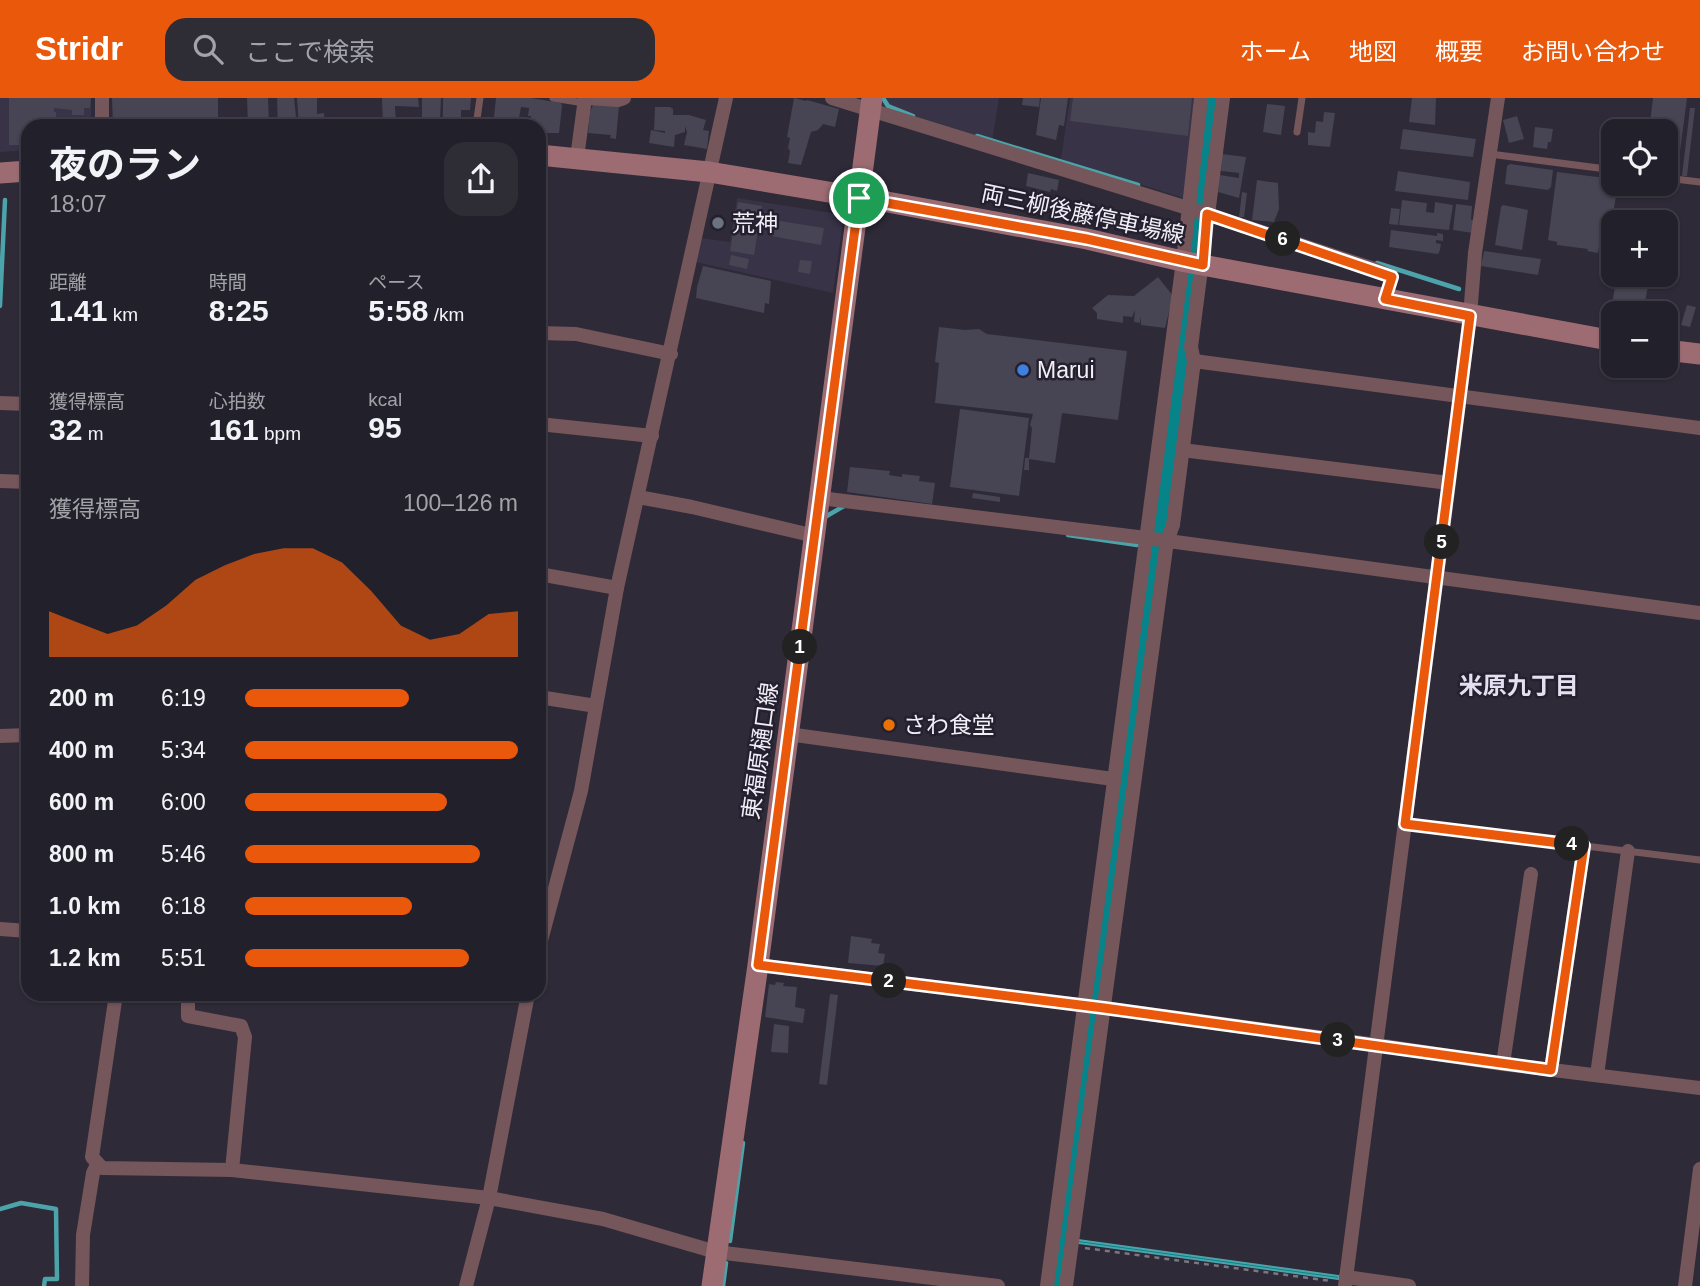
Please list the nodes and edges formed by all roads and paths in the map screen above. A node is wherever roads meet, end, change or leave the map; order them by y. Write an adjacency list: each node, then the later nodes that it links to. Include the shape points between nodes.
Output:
1 (102, 98): 13 (street)
2 (480, 98): 14 (lane)
3 (553, 98): 11 (lane)
4 (624, 98): 11 (street)
5 (726, 98): 21 (street)
6 (832, 98): 12 (street)
7 (1201, 98): 26 (street)
8 (1223, 98): 27 (street)
9 (1301, 98): 15 (lane)
10 (1498, 98): 16 (street)
11 (585, 100): 18 (street)
12 (871, 105): 25 (main road, 東福原樋口線); 26 (street)
13 (102, 119)
14 (477, 119)
15 (1297, 132)
16 (1490, 153): 19 (lane); 30 (street)
17 (546, 156): 18 (main road, 両三柳後藤停車場線)
18 (577, 158): 21 (main road, 両三柳後藤停車場線)
19 (1601, 168)
20 (21, 172): 22 (main road)
21 (709, 172): 25 (main road, 両三柳後藤停車場線); 34 (street)
22 (0, 173)
23 (1678, 179): 24 (lane)
24 (1700, 182)
25 (859, 198): 28 (main road, 両三柳後藤停車場線); 48 (main road, 東福原樋口線)
26 (1189, 209): 27 (street); 28 (street)
27 (1206, 214): 28 (street); 29 (street, via 1392,277)
28 (1193, 263): 29 (main road, 両三柳後藤停車場線); 36 (street); 50 (street)
29 (1385, 299): 30 (main road, 両三柳後藤停車場線)
30 (1470, 316): 32 (main road, 両三柳後藤停車場線); 37 (street)
31 (546, 333): 34 (street, via 576,334)
32 (1601, 339)
33 (1678, 351): 35 (main road)
34 (671, 354): 42 (street)
35 (1700, 354)
36 (1194, 361): 37 (street); 43 (street)
37 (1460, 395): 41 (street); 46 (street)
38 (0, 403): 39 (street)
39 (21, 404)
40 (546, 425): 42 (street)
41 (1700, 428)
42 (652, 436): 47 (street)
43 (1182, 450): 46 (street); 51 (street)
44 (0, 481): 45 (street)
45 (21, 482)
46 (1450, 483): 53 (street)
47 (638, 497): 49 (street); 54 (street)
48 (820, 498): 49 (main road, 東福原樋口線); 50 (street)
49 (815, 536): 58 (main road, 東福原樋口線)
50 (1146, 538): 51 (street); 61 (street)
51 (1167, 541): 53 (street); 75 (street)
52 (546, 575): 54 (street)
53 (1437, 576): 55 (street); 62 (street)
54 (617, 588): 57 (street)
55 (1700, 613)
56 (546, 698): 57 (street)
57 (596, 706): 67 (street, via 581,791)
58 (788, 734): 61 (street); 70 (main road, 東福原樋口線)
59 (21, 735): 60 (street)
60 (0, 736)
61 (1113, 779): 74 (street)
62 (1405, 824): 63 (lane); 76 (street)
63 (1584, 846): 64 (lane); 78 (street)
64 (1628, 851): 65 (lane); 79 (street)
65 (1700, 860)
66 (1531, 874): 77 (street)
67 (546, 922)
68 (0, 929): 69 (street)
69 (21, 930)
70 (758, 965): 74 (street); 86 (main road, 東福原樋口線)
71 (115, 1001): 81 (street, via 92,1157)
72 (188, 1001): 83 (street, via 188,1016 241,1026 245,1037)
73 (527, 1001): 84 (street)
74 (1084, 1006): 75 (street); 92 (street)
75 (1103, 1008): 76 (street); 85 (street)
76 (1377, 1045): 77 (street); 87 (street)
77 (1503, 1064): 78 (street)
78 (1551, 1070): 79 (street)
79 (1597, 1075): 80 (street)
80 (1700, 1088)
81 (97, 1165): 83 (street); 88 (street, via 83,1235)
82 (1700, 1169): 95 (street)
83 (232, 1170): 84 (street)
84 (489, 1198): 86 (street, via 603,1219); 89 (street)
85 (1071, 1247): 87 (path); 93 (street)
86 (716, 1252): 90 (main road, 東福原樋口線); 91 (street)
87 (1345, 1282): 94 (street)
88 (82, 1286)
89 (466, 1286)
90 (712, 1286)
91 (998, 1286)
92 (1047, 1286)
93 (1066, 1286)
94 (1409, 1286)
95 (1685, 1286)

